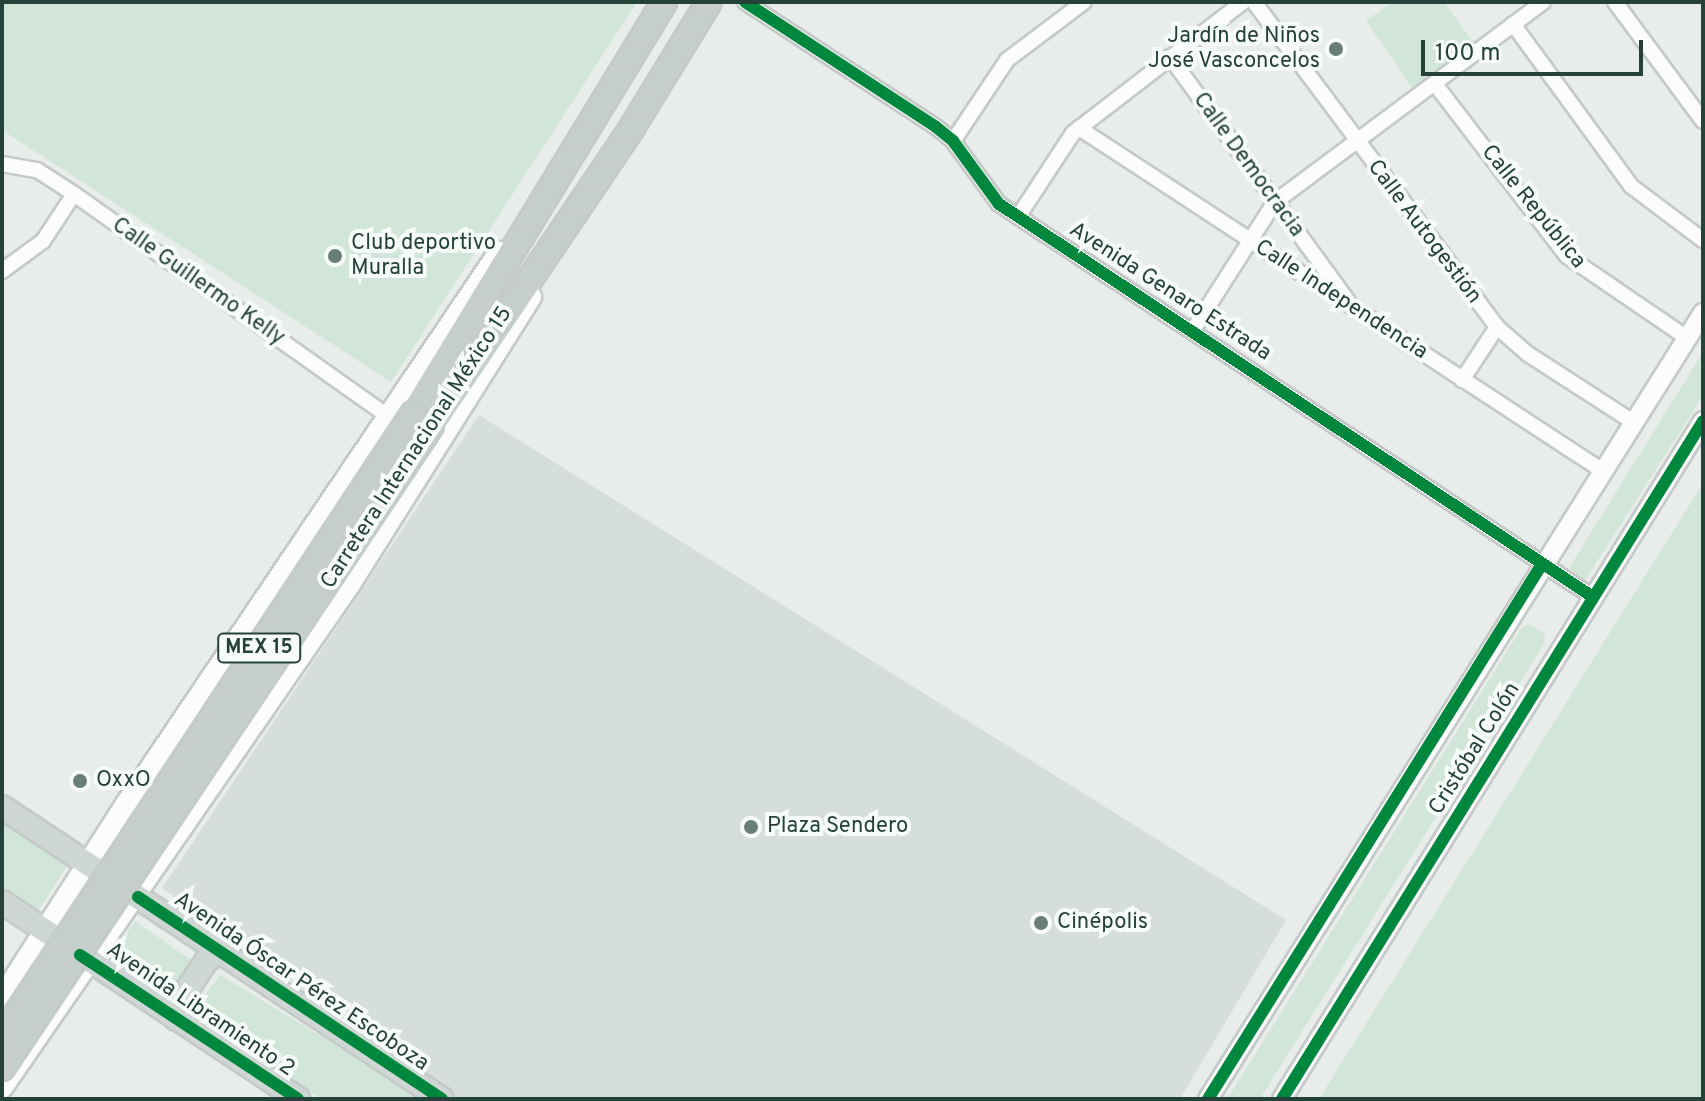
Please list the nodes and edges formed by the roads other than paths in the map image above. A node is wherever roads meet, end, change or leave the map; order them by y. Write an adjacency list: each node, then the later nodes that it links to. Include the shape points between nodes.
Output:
1 (664, 2): 18 (highway, Carretera Internacional México 15 / MEX 15)
2 (709, 2): 20 (highway, Carretera Internacional México 15 / MEX 15)
3 (745, 2): 14 (street, Avenida Genaro Estrada)
4 (1084, 2): 14 (street, via 1007,60)
5 (1243, 2): 10 (street)
6 (1254, 2): 15 (street, Calle Autogestión)
7 (1543, 2): 9 (street)
8 (1615, 2): 12 (street)
9 (1513, 24): 11 (street); 23 (street, via 1631,186)
10 (1170, 57): 13 (street); 19 (street, Calle Democracia)
11 (1435, 84): 15 (street); 29 (street, Calle República, via 1567,256)
12 (1703, 121)
13 (1079, 128): 21 (street); 22 (street, Calle Independencia)
14 (953, 141): 21 (street, Avenida Genaro Estrada, via 983,186)
15 (1356, 143): 19 (street); 27 (street, Calle Autogestión)
16 (2, 164): 17 (street, Calle Guillermo Kelly, via 37,170)
17 (74, 194): 24 (street, via 43,241); 31 (street, Calle Guillermo Kelly)
18 (548, 194): 31 (main road, via 502,246); 32 (highway, Carretera Internacional México 15 / MEX 15)
19 (1275, 202): 22 (street); 25 (street, Calle Democracia)
20 (577, 212): 32 (highway, Carretera Internacional México 15 / MEX 15); 40 (main road, via 558,254 349,586)
21 (1018, 217): 28 (street, Avenida Genaro Estrada)
22 (1249, 240): 25 (street, Calle Independencia); 28 (street)
23 (1703, 240)
24 (2, 271)
25 (1355, 311): 30 (street, Calle Independencia)
26 (1703, 313): 29 (street, Cristóbal Colón)
27 (1497, 327): 30 (street); 34 (street, Calle Autogestión, via 1528,354)
28 (1193, 330): 36 (street, Avenida Genaro Estrada)
29 (1687, 338): 34 (street, Cristóbal Colón)
30 (1462, 380): 35 (street, Calle Independencia)
31 (387, 416): 38 (main road)
32 (422, 420): 41 (highway, Carretera Internacional México 15 / MEX 15, bridge)
33 (1703, 421): 37 (street, Cristóbal Colón)
34 (1633, 422): 35 (street, Cristóbal Colón)
35 (1603, 471): 36 (street, Cristóbal Colón)
36 (1542, 564): 37 (street, Avenida Genaro Estrada); 53 (street, Cristóbal Colón)
37 (1593, 597): 54 (street, Cristóbal Colón)
38 (128, 801): 40 (main road, via 129,826 142,839 162,841); 41 (main road)
39 (2, 807): 41 (main road)
40 (181, 834): 41 (main road)
41 (113, 884): 43 (main road); 44 (main road, Avenida Óscar Pérez Escoboza); 45 (main road); 48 (highway, MEX 15, bridge); 49 (highway, MEX 15, bridge)
42 (2, 902): 43 (main road, Avenida Libramiento 2)
43 (45, 931): 45 (main road, Avenida Libramiento 2); 46 (main road)
44 (219, 952): 47 (main road, via 207,960 178,1003); 52 (main road, Avenida Óscar Pérez Escoboza)
45 (91, 962): 47 (main road, Avenida Libramiento 2); 50 (main road)
46 (2, 997)
47 (176, 1019): 51 (main road, Avenida Libramiento 2)
48 (2, 1036)
49 (2, 1068)
50 (2, 1088)
51 (298, 1099)
52 (442, 1099)
53 (1208, 1099)
54 (1282, 1099)

